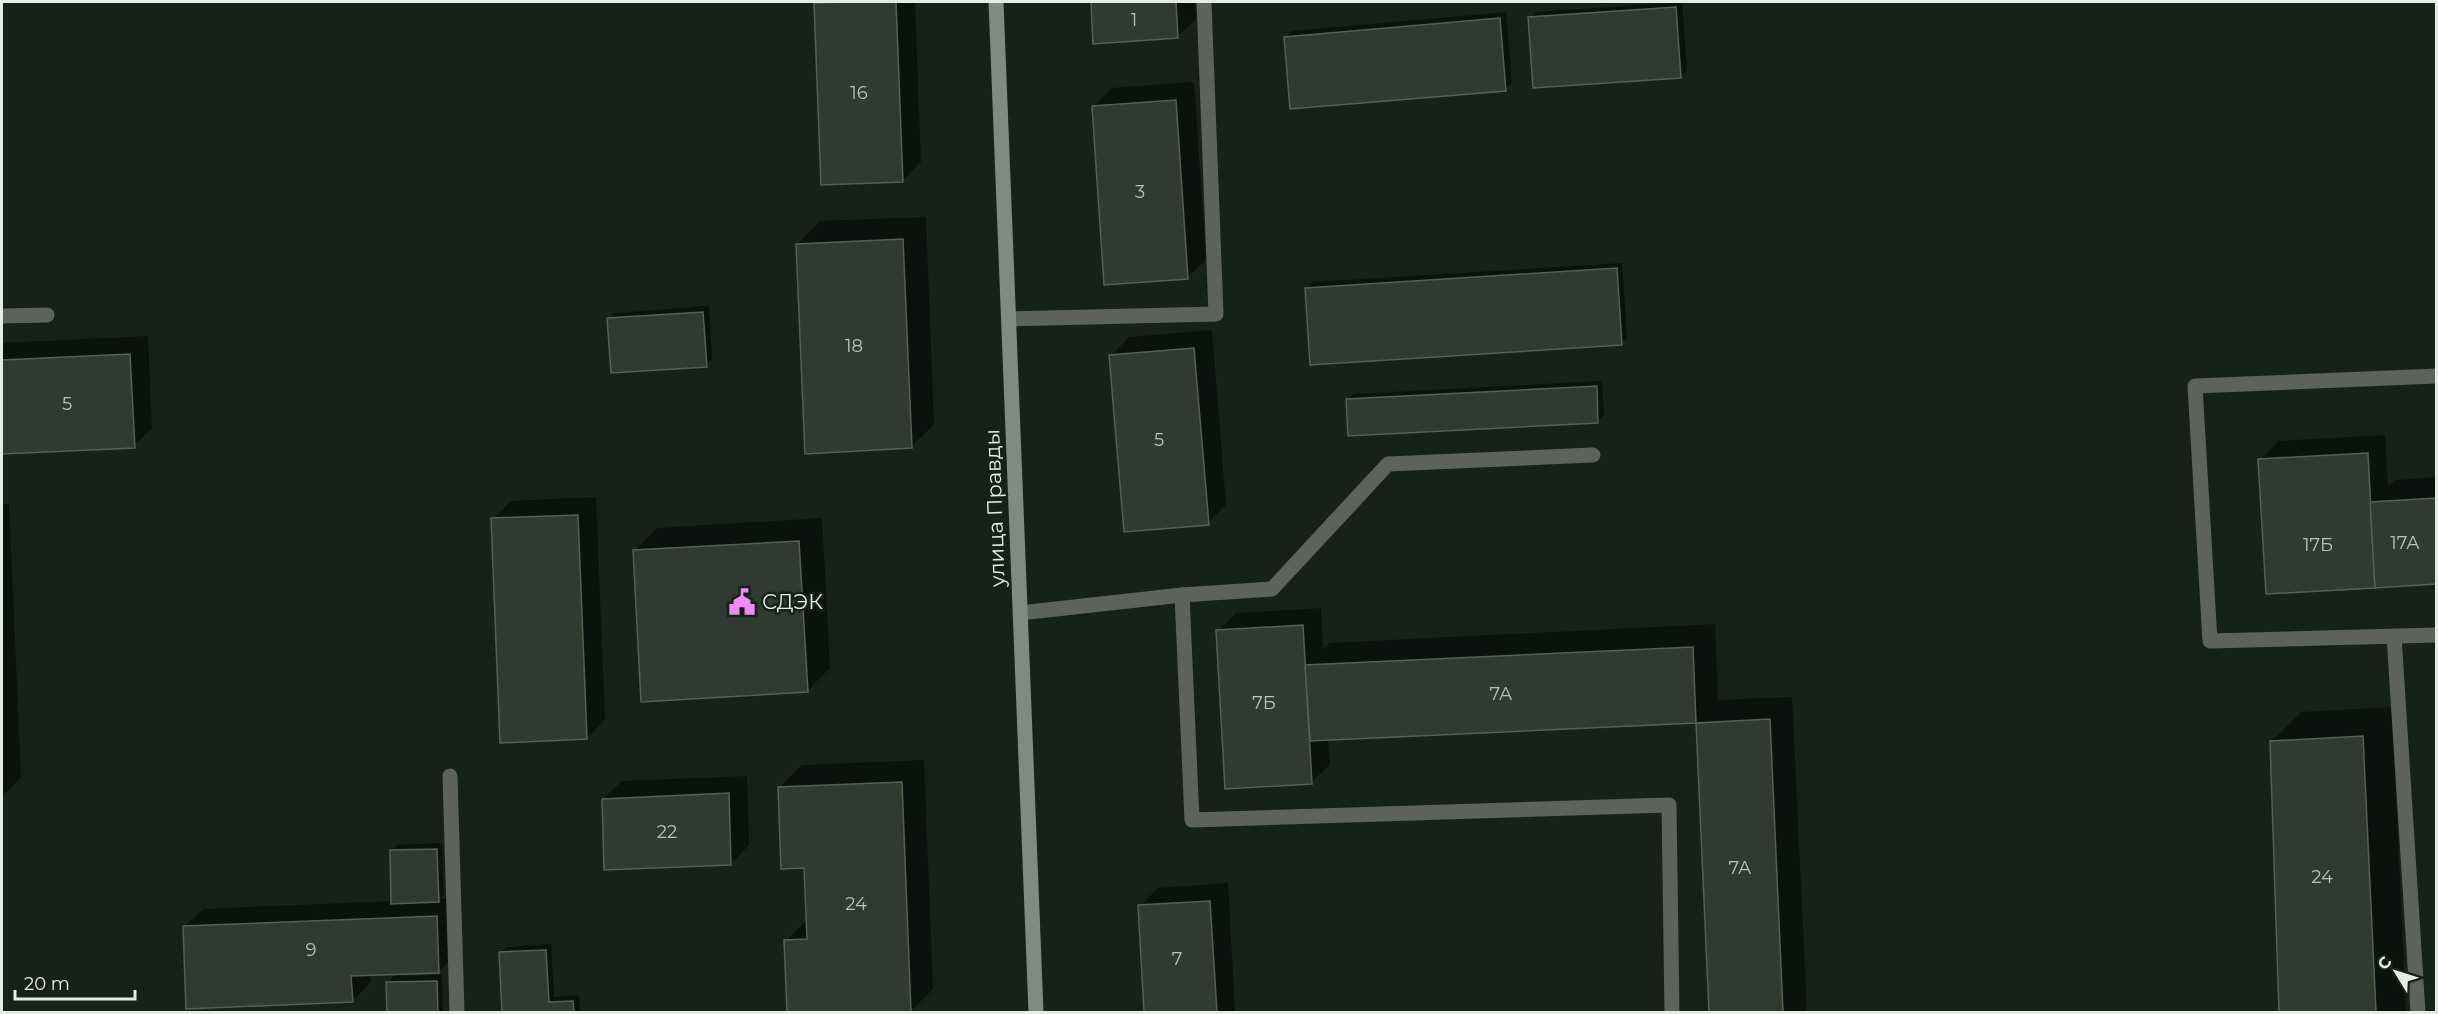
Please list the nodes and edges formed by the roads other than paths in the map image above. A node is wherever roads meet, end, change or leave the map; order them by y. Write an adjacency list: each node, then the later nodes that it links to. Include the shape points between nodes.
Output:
1 (996, 2): 5 (street, улица Правды)
2 (1204, 2): 5 (lane, via 1216,314)
3 (47, 315): 4 (lane)
4 (2, 316)
5 (1009, 319): 9 (street, улица Правды)
6 (2436, 376): 11 (lane, via 2195,386 2210,641)
7 (1593, 455): 8 (lane, via 1388,464 1272,589)
8 (1182, 595): 9 (lane); 15 (lane, via 1192,820 1669,805)
9 (1020, 613): 14 (street, улица Правды)
10 (2436, 635): 11 (lane)
11 (2394, 636): 16 (lane)
12 (450, 776): 13 (lane)
13 (457, 1012)
14 (1036, 1012)
15 (1672, 1012)
16 (2418, 1012)

